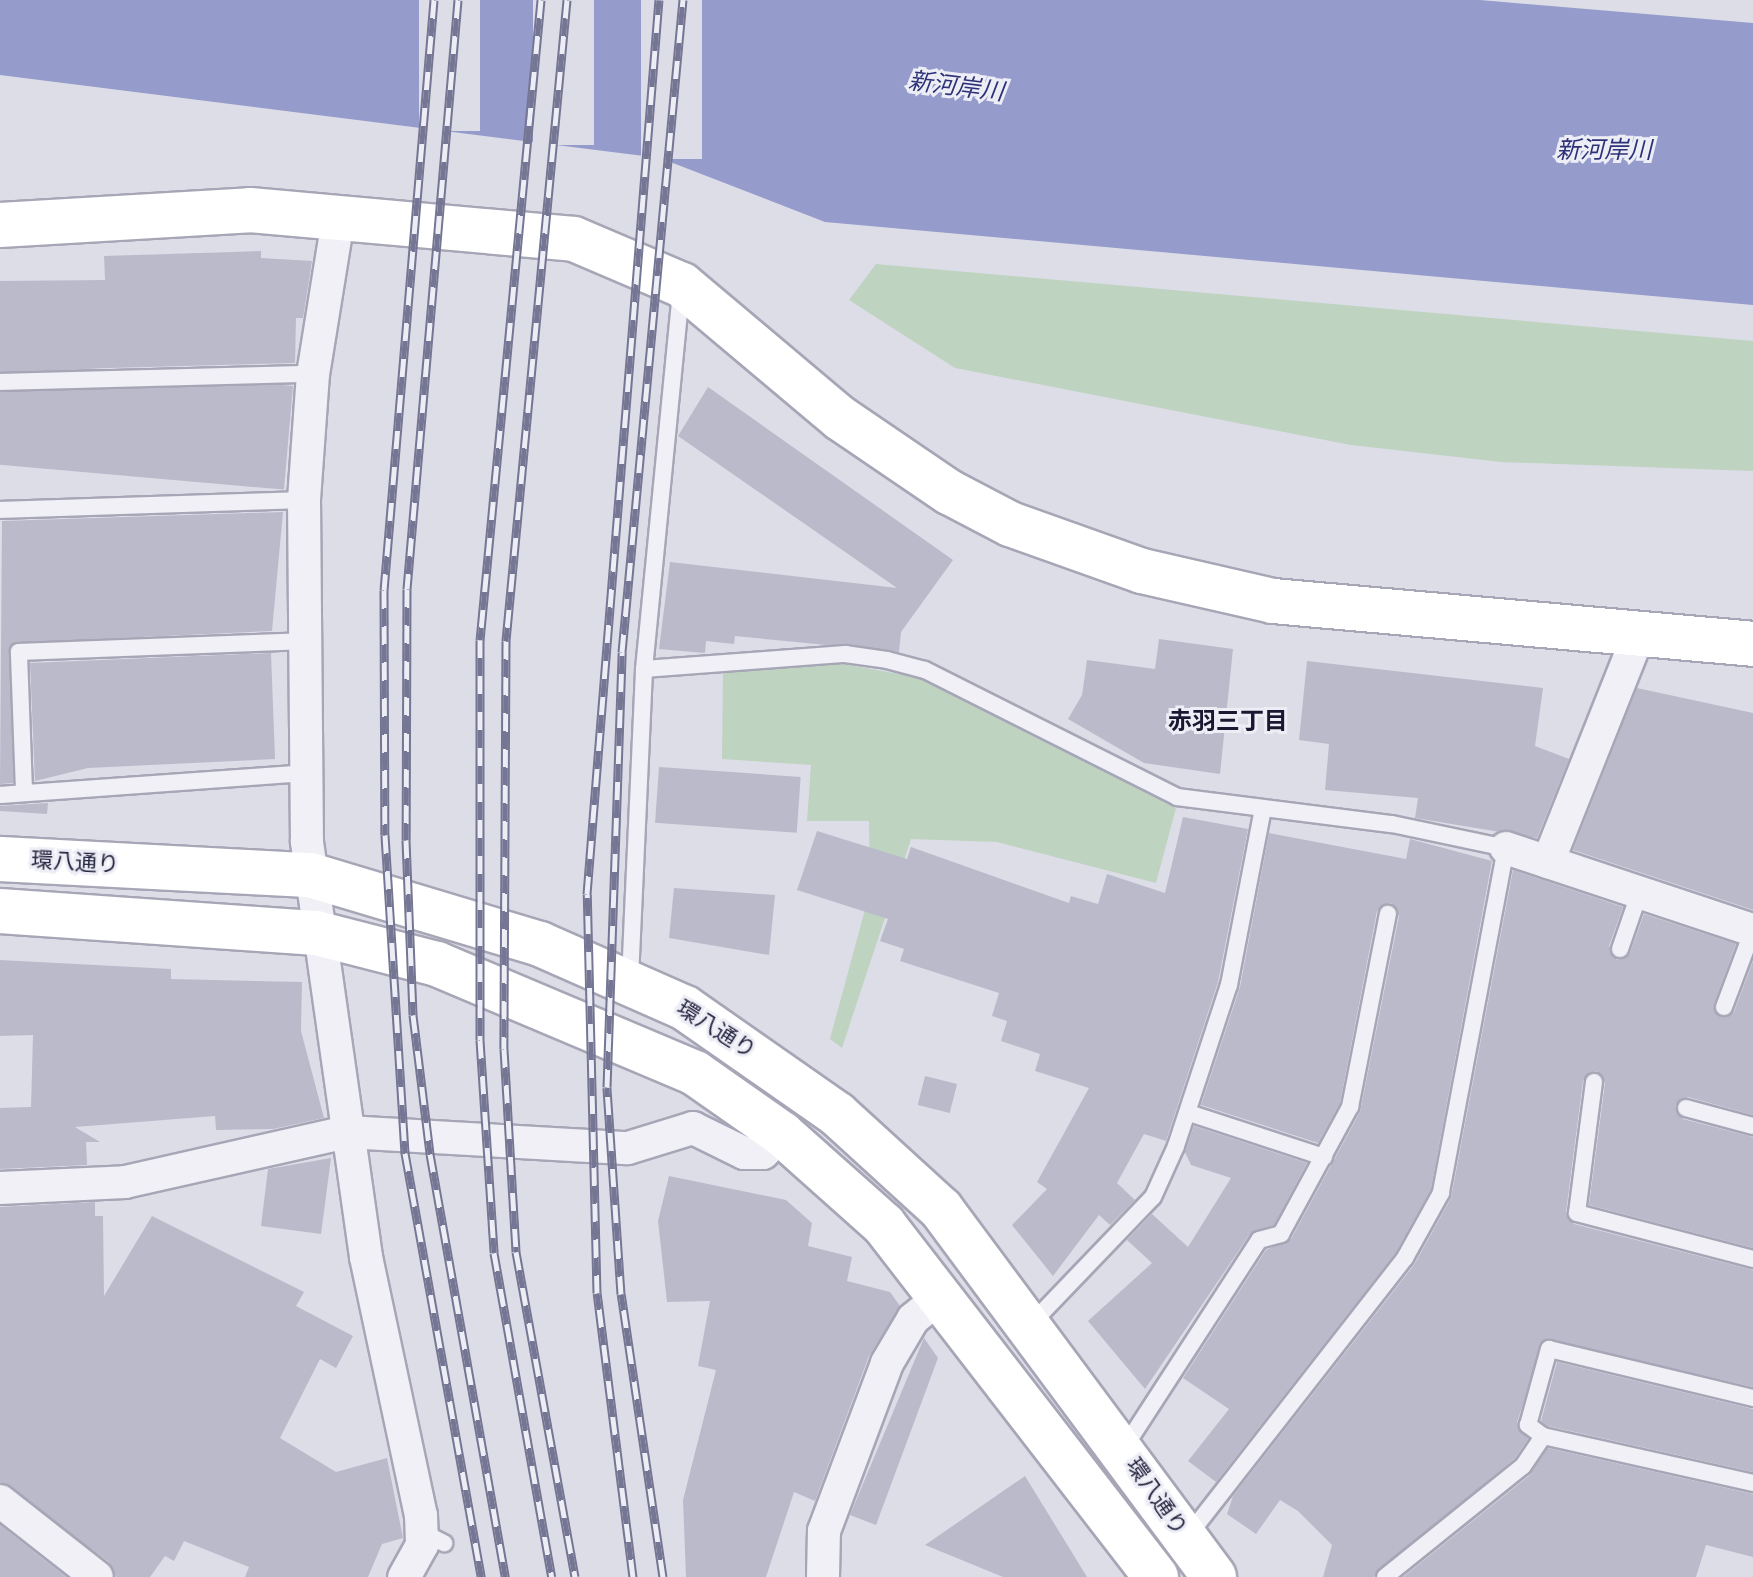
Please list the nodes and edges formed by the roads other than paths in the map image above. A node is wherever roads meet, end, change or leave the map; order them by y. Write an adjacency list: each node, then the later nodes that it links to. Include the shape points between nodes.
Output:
1 (339, 214): 2 (main road, via 221,211); 3 (main road, via 574,239); 4 (street)
2 (0, 225)
3 (682, 285): 8 (main road, via 893,458 1010,524 1073,547 1207,589 1273,601); 11 (lane)
4 (313, 374): 5 (lane); 6 (street)
5 (0, 382)
6 (304, 500): 7 (lane); 9 (street)
7 (0, 510)
8 (1639, 633): 10 (main road); 18 (street)
9 (300, 641): 12 (street); 13 (lane, via 19,652)
10 (1753, 644)
11 (644, 669): 15 (lane, via 845,654 887,660 925,670 1177,797); 26 (lane)
12 (304, 773): 13 (lane); 19 (street)
13 (24, 791): 14 (lane)
14 (0, 795)
15 (1263, 808): 16 (lane); 30 (lane, via 1229,985)
16 (1506, 848): 18 (street); 44 (lane, via 1441,1193 1405,1258)
17 (0, 859): 19 (main road, 環八通り)
18 (1548, 862): 20 (street)
19 (310, 875): 24 (street); 26 (main road, 環八通り, via 443,912)
20 (1639, 894): 23 (street); 25 (lane)
21 (0, 911): 24 (main road)
22 (1388, 914): 34 (lane, via 1350,1107)
23 (1753, 930): 27 (lane)
24 (316, 933): 32 (street); 33 (main road, via 437,964 647,1049)
25 (1620, 949)
26 (630, 980): 38 (main road, 環八通り, via 685,1008 837,1114 941,1209)
27 (1724, 1007)
28 (1594, 1082): 36 (lane, via 1577,1213)
29 (1686, 1108): 31 (lane)
30 (1189, 1113): 34 (lane); 38 (lane, via 1153,1197)
31 (1753, 1126)
32 (347, 1132): 33 (street, via 628,1148 693,1128 744,1153 763,1153); 35 (street, via 125,1182); 46 (street, via 433,1538)
33 (782, 1134): 37 (main road, via 884,1225)
34 (1324, 1157): 41 (lane, via 1281,1234 1259,1240)
35 (0, 1188)
36 (1753, 1259)
37 (943, 1295): 47 (street, via 913,1319 887,1363 824,1531); 48 (main road)
38 (1030, 1325): 41 (main road, 環八通り)
39 (1753, 1398): 40 (lane, via 1549,1349 1528,1425)
40 (1543, 1436): 42 (lane); 50 (lane, via 1523,1466)
41 (1123, 1450): 44 (main road, 環八通り)
42 (1753, 1483)
43 (0, 1501): 45 (street)
44 (1185, 1539): 49 (main road, 環八通り)
45 (97, 1577)
46 (404, 1577)
47 (823, 1577)
48 (1156, 1577)
49 (1214, 1577)
50 (1385, 1577)

